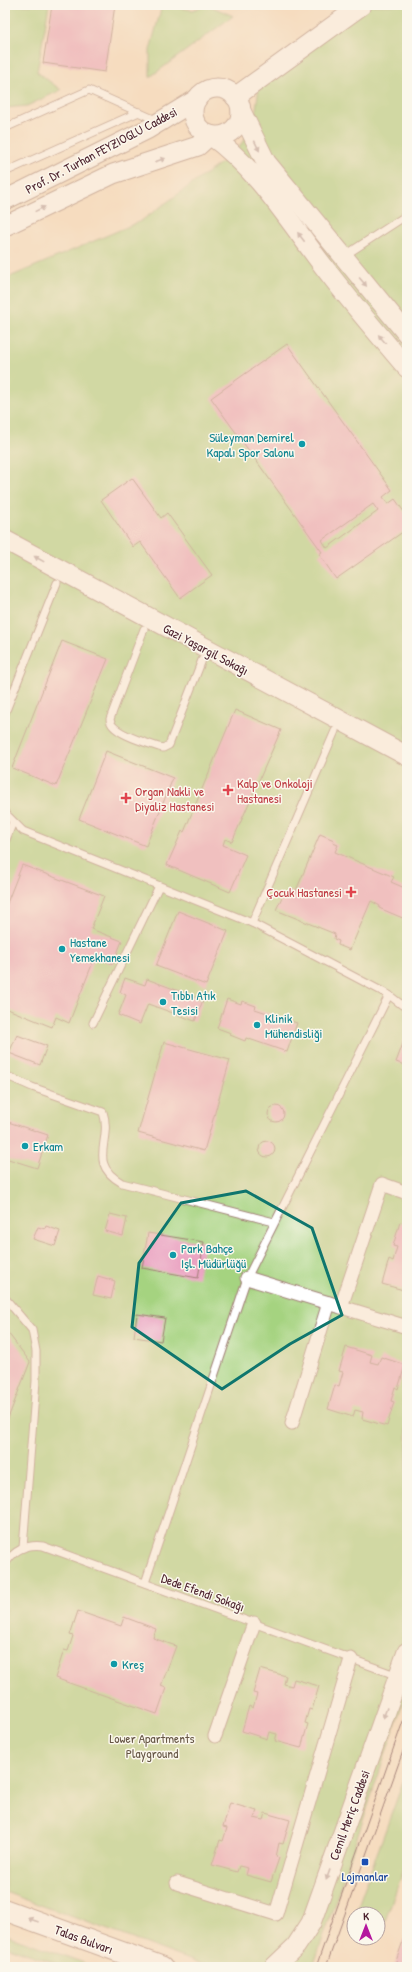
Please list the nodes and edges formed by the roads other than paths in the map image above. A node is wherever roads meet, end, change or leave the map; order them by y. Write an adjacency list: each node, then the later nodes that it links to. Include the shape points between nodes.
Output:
1 (362, 5): 3 (street)
2 (197, 99): 3 (street, via 215,88 230,92); 5 (street, Prof. Dr. Turhan FEYZIOGLU Caddesi); 7 (street, via 194,120)
3 (238, 104): 7 (street, via 237,125 225,134); 12 (street, one-way to 12, via 266,162)
4 (139, 112): 5 (lane); 6 (lane, via 89,90); 8 (lane)
5 (160, 121): 9 (street, Prof. Dr. Turhan FEYZIOGLU Caddesi)
6 (5, 128)
7 (210, 135): 11 (street, Prof. Dr. Turhan FEYZIOGLU Caddesi, one-way to 7, via 113,174 198,146); 14 (street, one-way to 7, via 344,294 259,181 232,150)
8 (5, 172)
9 (5, 201): 11 (street, via 12,217)
10 (407, 215): 12 (lane)
11 (7, 225)
12 (343, 257): 13 (street, one-way to 13)
13 (407, 334)
14 (407, 368)
15 (5, 540): 22 (street, Gazi Yaşargil Sokağı, one-way to 15)
16 (5, 556): 17 (street, Gazi Yaşargil Sokağı)
17 (57, 583): 18 (street, Gazi Yaşargil Sokağı); 20 (lane)
18 (144, 629): 19 (street, Gazi Yaşargil Sokağı); 19 (lane, via 110,719 111,726 117,731 159,747 169,745)
19 (202, 660): 21 (street, Gazi Yaşargil Sokağı)
20 (5, 713)
21 (335, 731): 23 (street, Gazi Yaşargil Sokağı); 28 (lane)
22 (407, 756)
23 (407, 770)
24 (5, 813): 25 (lane)
25 (13, 822): 26 (lane); 27 (lane, via 23,831)
26 (5, 842)
27 (159, 886): 28 (lane); 31 (lane)
28 (252, 923): 29 (lane)
29 (389, 995): 30 (lane); 34 (lane)
30 (407, 1007)
31 (93, 1023)
32 (5, 1074): 34 (lane, via 32,1087 103,1112 106,1130 102,1160 108,1174 122,1183)
33 (407, 1193): 37 (street, via 382,1184)
34 (274, 1222): 35 (lane)
35 (247, 1278): 37 (street); 42 (lane)
36 (5, 1298): 40 (lane, via 32,1330 36,1351)
37 (335, 1305): 38 (street); 39 (street)
38 (407, 1328)
39 (292, 1423)
40 (24, 1548): 41 (lane, via 10,1557); 42 (lane, Dede Efendi Sokağı, via 43,1546)
41 (5, 1565)
42 (145, 1584): 43 (lane, Dede Efendi Sokağı)
43 (254, 1623): 45 (lane, Dede Efendi Sokağı); 47 (street)
44 (407, 1652): 46 (street, Cemil Meriç Caddesi)
45 (351, 1659): 46 (lane, Dede Efendi Sokağı); 48 (street, via 276,1914)
46 (398, 1676): 51 (street, Cemil Meriç Caddesi, one-way to 51, via 311,1923 296,1946)
47 (215, 1736)
48 (177, 1883)
49 (5, 1910): 50 (main road, Talas Bulvarı, one-way to 49)
50 (162, 1967)
51 (274, 1967)

